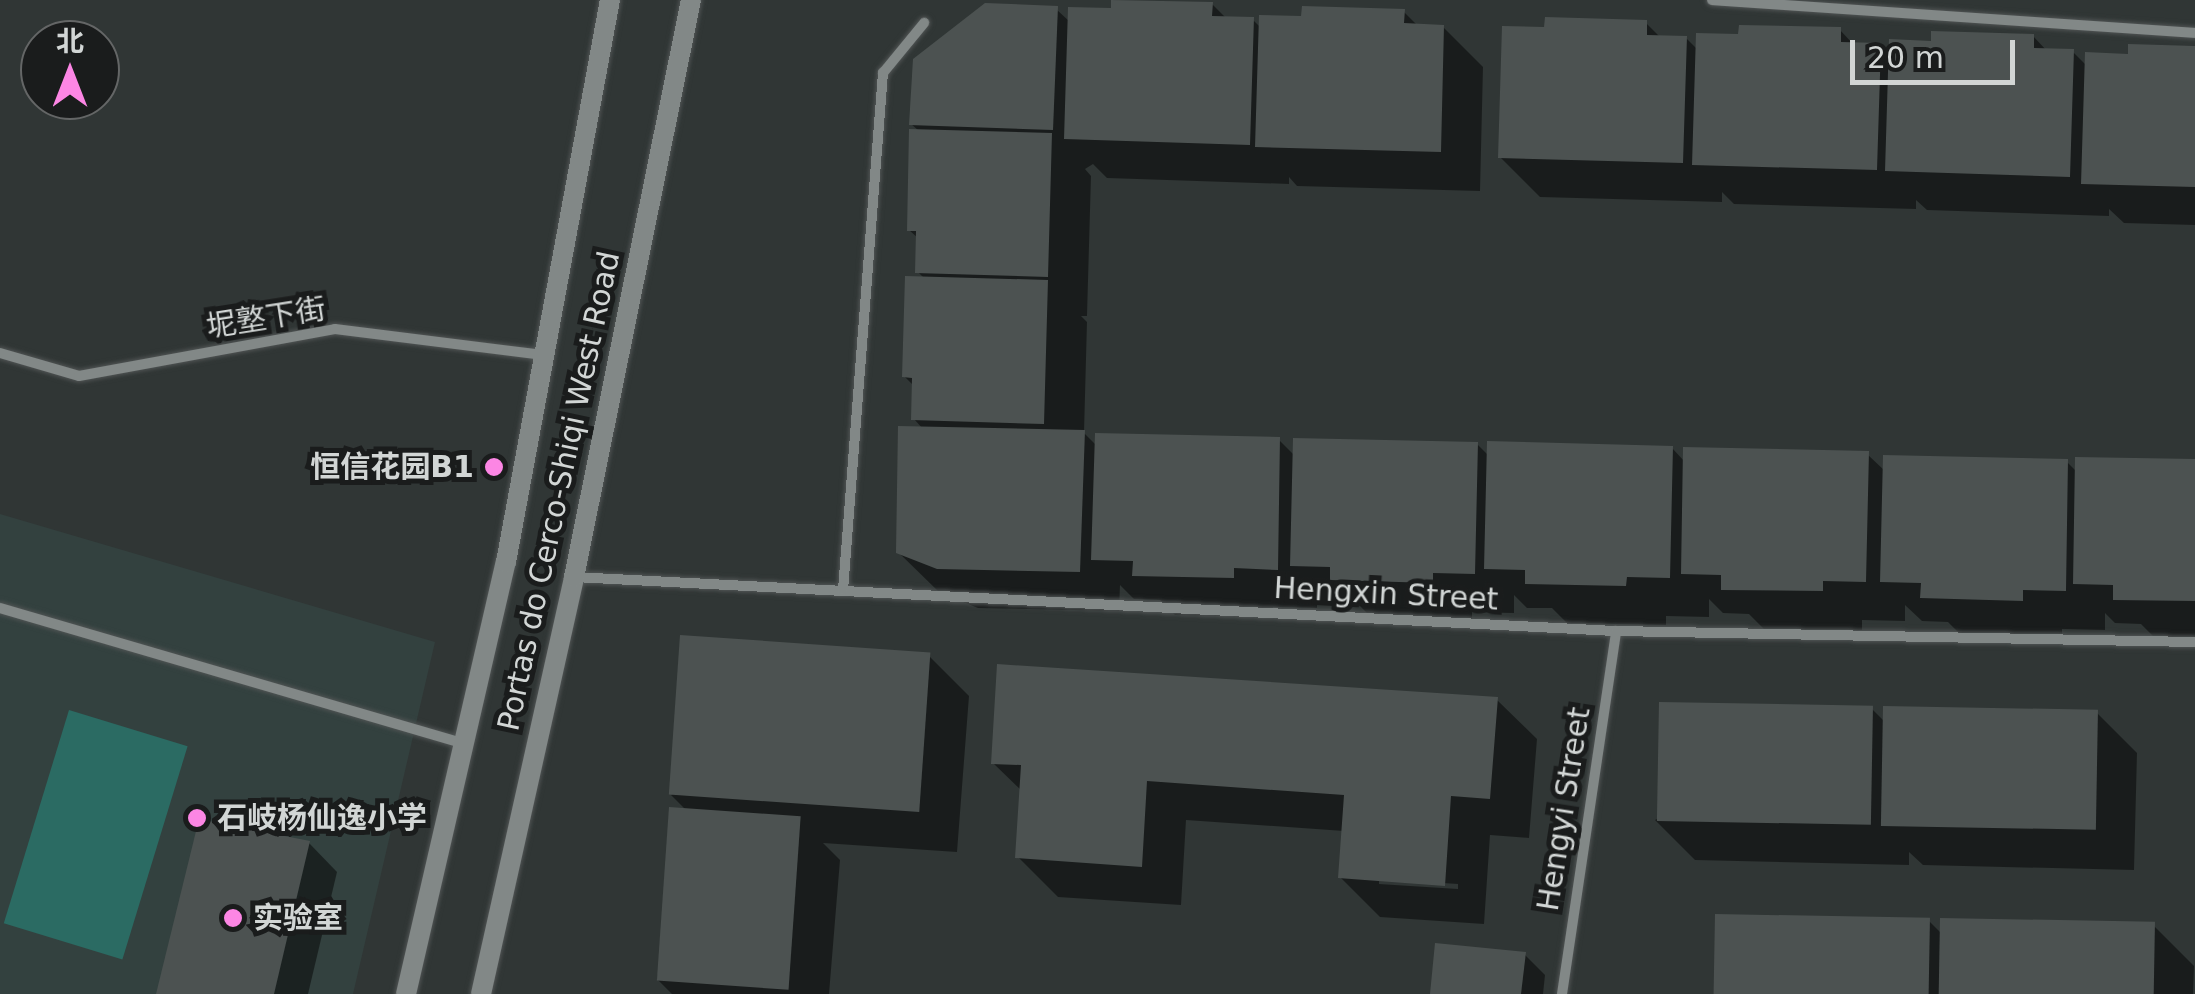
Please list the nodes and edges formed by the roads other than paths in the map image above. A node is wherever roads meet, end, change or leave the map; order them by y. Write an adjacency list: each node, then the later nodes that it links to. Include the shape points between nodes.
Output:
1 (610, 0): 7 (main road, Portas do Cerco-Shiqi West Road)
2 (691, 0): 8 (main road, Portas do Cerco-Shiqi West Road)
3 (1712, 0): 5 (street)
4 (924, 23): 9 (street, via 883,73)
5 (2195, 33)
6 (0, 353): 7 (street, 坭墪下街, via 79,376 335,329)
7 (544, 354): 13 (main road, Portas do Cerco-Shiqi West Road, via 506,562)
8 (574, 577): 9 (street, Hengxin Street); 15 (main road, Portas do Cerco-Shiqi West Road)
9 (842, 590): 11 (street, Hengxin Street)
10 (0, 608): 13 (street)
11 (1616, 632): 12 (street, Hengxin Street); 16 (street, Hengyi Street)
12 (2195, 642)
13 (462, 743): 14 (main road, Portas do Cerco-Shiqi West Road)
14 (406, 994)
15 (481, 994)
16 (1562, 994)

